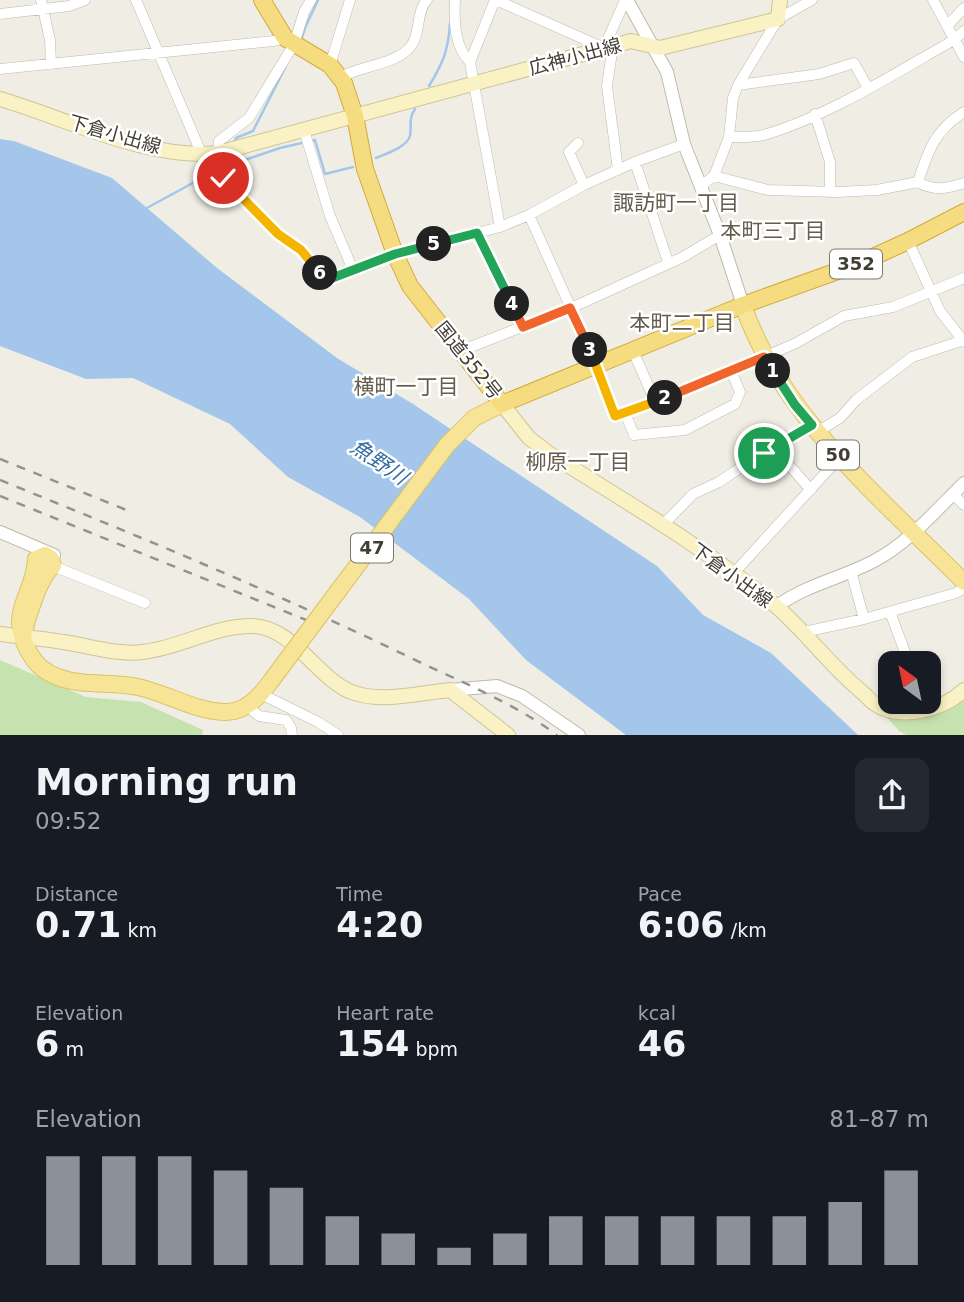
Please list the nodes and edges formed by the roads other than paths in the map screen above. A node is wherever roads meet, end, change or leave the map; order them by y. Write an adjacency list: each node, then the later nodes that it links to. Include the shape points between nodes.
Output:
1 (85, 0): 13 (street, via 69,6)
2 (136, 0): 23 (street)
3 (262, 0): 20 (highway)
4 (310, 0): 20 (street)
5 (350, 0): 28 (street)
6 (427, 0): 28 (street, via 411,47 384,63)
7 (455, 0): 25 (street, via 454,28)
8 (496, 0): 21 (street); 25 (street)
9 (626, 0): 21 (street); 22 (street)
10 (780, 0): 16 (main road)
11 (812, 0): 16 (street)
12 (933, 0): 17 (street)
13 (42, 5): 15 (street); 26 (street)
14 (964, 8): 17 (street)
15 (0, 13)
16 (778, 19): 22 (main road, 広神小出線); 30 (street)
17 (947, 26): 19 (street)
18 (964, 31): 19 (street)
19 (954, 40): 24 (street); 31 (street)
20 (289, 41): 23 (street); 28 (highway); 40 (street, via 249,118 219,141)
21 (608, 46): 22 (main road, 広神小出線, via 631,41); 29 (main road, 広神小出線); 43 (street, via 607,86)
22 (654, 46): 39 (street, via 667,72)
23 (157, 52): 26 (street); 41 (street)
24 (964, 57)
25 (470, 62): 29 (street)
26 (51, 64): 27 (street)
27 (0, 69)
28 (335, 71): 35 (highway, 国道352号, via 348,91)
29 (473, 84): 35 (main road, 広神小出線); 52 (street)
30 (738, 85): 31 (street, via 819,74 854,63); 37 (street)
31 (869, 88): 34 (street)
32 (0, 99): 41 (main road, 下倉小出線, via 147,147)
33 (964, 112): 45 (street, via 939,131)
34 (815, 114): 37 (street, via 764,135); 49 (street, via 830,162)
35 (355, 116): 36 (main road, 下倉小出線); 56 (highway, 国道352号, via 365,169)
36 (307, 137): 40 (main road, 下倉小出線); 58 (street, via 330,216)
37 (729, 137): 44 (street)
38 (578, 144): 47 (street, via 569,152)
39 (684, 144): 42 (street); 48 (street)
40 (218, 153): 41 (main road, 下倉小出線)
41 (202, 155): 58 (street, via 327,280)
42 (635, 162): 43 (street); 57 (street)
43 (618, 170): 47 (street)
44 (714, 176): 48 (street); 49 (street, via 768,190)
45 (918, 182): 46 (street, via 929,189); 49 (street)
46 (964, 183)
47 (584, 185): 51 (street)
48 (701, 186): 54 (street)
49 (830, 192)
50 (964, 212): 55 (highway, 国道352号 / 352)
51 (529, 215): 52 (street); 62 (street)
52 (500, 227): 53 (street)
53 (477, 233): 56 (street); 63 (street)
54 (720, 234): 57 (street); 61 (street)
55 (908, 241): 60 (street); 61 (highway, 国道352号 / 352)
56 (395, 254): 58 (street); 65 (highway, 国道352号, via 410,286)
57 (668, 262): 62 (street)
58 (353, 270)
59 (964, 278): 60 (street)
60 (933, 293): 64 (street, via 940,311); 67 (street, via 893,307 844,316)
61 (743, 305): 66 (highway, 国道352号 / 352); 67 (main road, 50)
62 (570, 308): 63 (street); 68 (street)
63 (523, 327): 65 (street)
64 (964, 341): 73 (street, via 912,357 856,400 841,418)
65 (460, 351): 71 (highway, 国道352号)
66 (633, 351): 68 (highway, 国道352号 / 352); 70 (street)
67 (764, 357): 69 (street); 73 (main road, 50)
68 (596, 365): 71 (highway, 国道352号 / 352); 72 (street, via 615,416)
69 (731, 371): 70 (street); 72 (street, via 740,392 735,404 685,430 634,435)
70 (655, 401): 72 (street)
71 (502, 404): 80 (main road, 下倉小出線, via 529,438); 96 (main road, 47, bridge, via 474,418 447,445)
72 (625, 413)
73 (814, 428): 74 (street); 75 (main road, 50)
74 (776, 444): 77 (street); 80 (street, via 693,494)
75 (840, 457): 77 (street); 82 (main road, 50)
76 (964, 484): 78 (street)
77 (811, 490): 85 (street)
78 (953, 494): 79 (street); 82 (street)
79 (964, 505)
80 (662, 526): 85 (main road, 下倉小出線)
81 (0, 532): 83 (street, via 53,553)
82 (914, 532): 84 (street, via 893,550); 86 (main road, 50)
83 (53, 566): 88 (street); 94 (main road, via 47,556 36,559 19,617)
84 (851, 571): 89 (street, via 793,594); 91 (street)
85 (734, 573): 89 (main road, 下倉小出線)
86 (964, 582)
87 (964, 588): 90 (street)
88 (145, 603)
89 (776, 607): 92 (main road, 下倉小出線)
90 (890, 612): 91 (street); 95 (street)
91 (864, 620): 92 (street)
92 (804, 632): 100 (main road, 下倉小出線)
93 (0, 634): 94 (main road)
94 (23, 636): 97 (main road, via 134,652 254,626 281,637 336,683 356,693 383,697); 101 (main road, via 40,667 57,677 136,686 225,712)
95 (905, 651)
96 (266, 688): 101 (main road, 47); 103 (street)
97 (450, 690): 104 (main road); 105 (street, via 497,685 522,696)
98 (964, 690): 99 (main road, 下倉小出線)
99 (942, 703)
100 (878, 705)
101 (247, 706): 102 (street, via 258,716 286,720)
102 (292, 735)
103 (338, 735)
104 (508, 735)
105 (579, 735)

